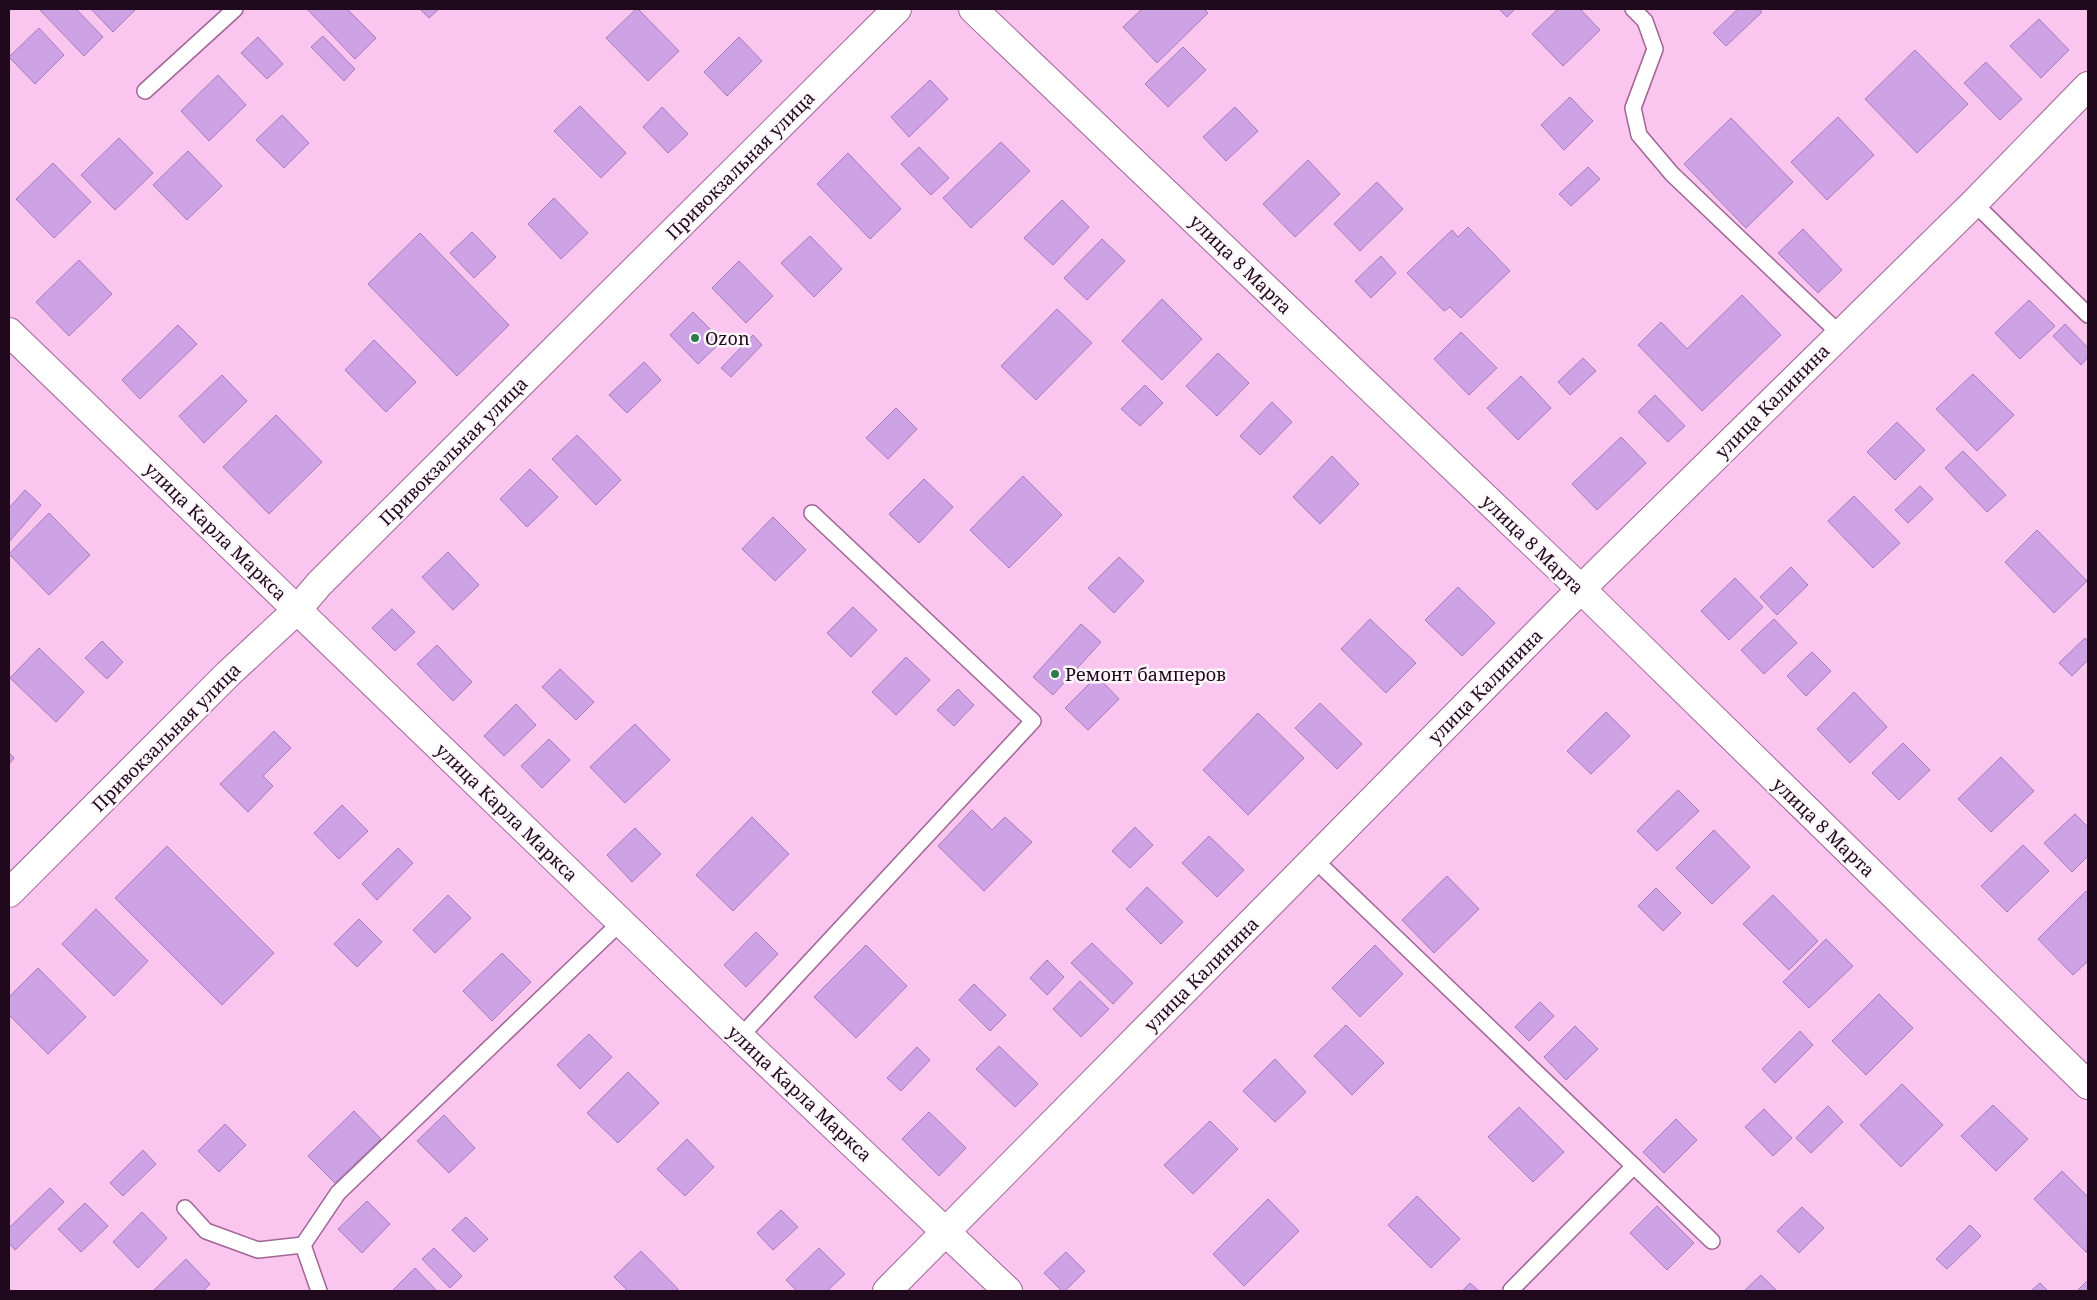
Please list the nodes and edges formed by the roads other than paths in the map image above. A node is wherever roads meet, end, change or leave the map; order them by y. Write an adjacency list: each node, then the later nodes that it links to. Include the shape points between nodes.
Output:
1 (235, 9): 6 (lane)
2 (897, 9): 13 (street, Привокзальная улица, via 319,584)
3 (973, 9): 12 (street, улица 8 Марта)
4 (1633, 9): 10 (lane, via 1645,21 1655,49 1633,108 1639,135 1672,174)
5 (2088, 86): 7 (street, улица Калинина)
6 (145, 91)
7 (1974, 203): 8 (lane); 10 (street, улица Калинина)
8 (2088, 315)
9 (9, 334): 13 (street, улица Карла Маркса)
10 (1840, 334): 12 (street, улица Калинина)
11 (812, 513): 17 (lane, via 1033,721)
12 (1581, 589): 14 (street, улица Калинина); 18 (street, улица 8 Марта)
13 (297, 610): 15 (street, Привокзальная улица, via 228,674); 16 (street, улица Карла Маркса)
14 (1314, 859): 19 (lane); 21 (street, улица Калинина)
15 (9, 893)
16 (621, 922): 17 (street, улица Карла Маркса); 23 (lane, via 338,1193)
17 (740, 1036): 21 (street, улица Карла Маркса)
18 (2088, 1085)
19 (1634, 1166): 22 (lane); 24 (lane)
20 (185, 1208): 23 (lane, via 206,1230 258,1250)
21 (947, 1232): 26 (street, улица Калинина); 27 (street, улица Карла Маркса)
22 (1712, 1241)
23 (303, 1245): 25 (lane)
24 (1511, 1290)
25 (319, 1291)
26 (887, 1291)
27 (1008, 1291)

